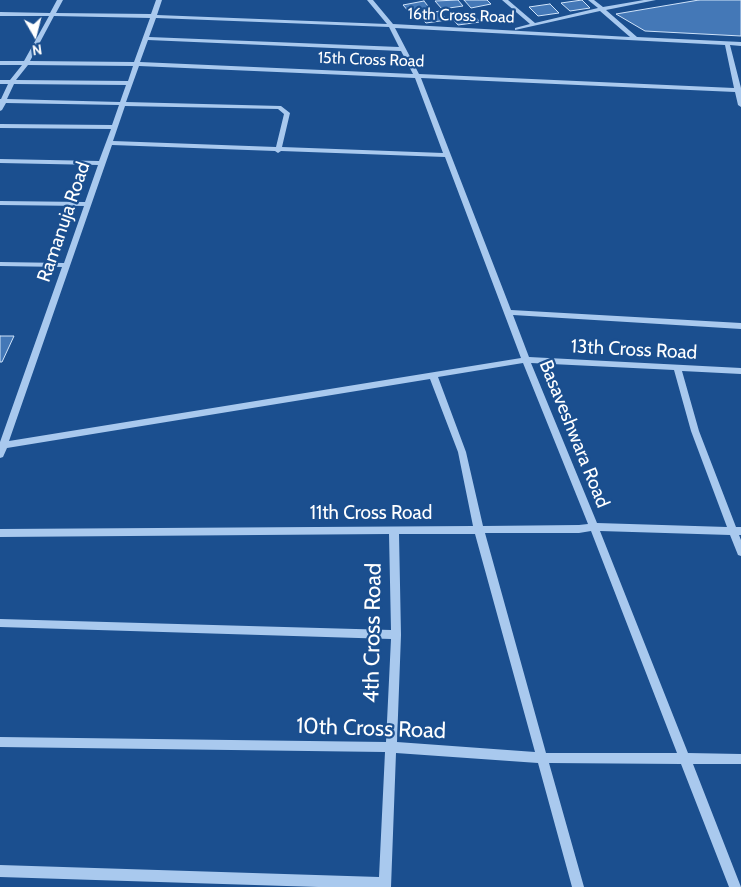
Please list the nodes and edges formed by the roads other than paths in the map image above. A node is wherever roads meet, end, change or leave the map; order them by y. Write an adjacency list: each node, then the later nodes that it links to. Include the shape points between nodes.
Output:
1 (60, 0): 9 (street)
2 (159, 0): 10 (street, Ramanuja Road)
3 (370, 0): 12 (street, Basaveshwara Road)
4 (505, 0): 11 (street)
5 (591, 0): 7 (street)
6 (653, 0): 7 (street)
7 (602, 9): 11 (street); 15 (street)
8 (0, 14): 9 (street, 16th Cross Road)
9 (52, 14): 10 (street, 16th Cross Road); 20 (street)
10 (153, 16): 12 (street, 16th Cross Road); 14 (street, Ramanuja Road)
11 (534, 26): 13 (street)
12 (392, 27): 13 (street, 16th Cross Road); 18 (street, Basaveshwara Road)
13 (505, 32): 15 (street, 16th Cross Road)
14 (145, 38): 18 (street); 21 (street, Ramanuja Road)
15 (635, 38): 16 (street, 16th Cross Road)
16 (728, 43): 17 (street, 16th Cross Road); 26 (street)
17 (741, 44)
18 (403, 49): 22 (street, Basaveshwara Road)
19 (0, 63): 20 (street, 15th Cross Road)
20 (26, 63): 21 (street, 15th Cross Road); 24 (street)
21 (136, 64): 22 (street, 15th Cross Road); 25 (street, Ramanuja Road)
22 (417, 76): 26 (street, 15th Cross Road); 35 (street, Basaveshwara Road)
23 (0, 82): 24 (street)
24 (14, 82): 25 (street); 27 (street)
25 (130, 83): 28 (street, Ramanuja Road)
26 (739, 90): 29 (street)
27 (2, 101): 28 (street); 30 (street)
28 (124, 102): 32 (street, Ramanuja Road); 34 (street, via 279,107 287,113)
29 (741, 105)
30 (0, 109)
31 (0, 126): 32 (street)
32 (114, 126): 33 (street, Ramanuja Road)
33 (109, 143): 34 (street); 37 (street, Ramanuja Road)
34 (278, 151): 35 (street)
35 (446, 155): 42 (street, Basaveshwara Road)
36 (0, 161): 37 (street)
37 (102, 163): 39 (street, Ramanuja Road)
38 (0, 203): 39 (street)
39 (88, 204): 41 (street, Ramanuja Road)
40 (0, 264): 41 (street)
41 (66, 265): 48 (street, Ramanuja Road)
42 (507, 312): 43 (street); 44 (street, Basaveshwara Road)
43 (741, 326)
44 (526, 360): 45 (street, 13th Cross Road); 47 (street, 13th Cross Road); 50 (street, Basaveshwara Road)
45 (677, 368): 46 (street, 13th Cross Road); 53 (street, via 695,431)
46 (741, 371)
47 (433, 376): 48 (street, 13th Cross Road); 52 (street, via 462,452)
48 (3, 445): 49 (street, Ramanuja Road)
49 (0, 455)
50 (592, 527): 52 (street, 11th Cross Road); 53 (street, 11th Cross Road); 61 (street, Basaveshwara Road)
51 (394, 530): 52 (street, 11th Cross Road); 54 (street, 11th Cross Road); 57 (street, 4th Cross Road)
52 (479, 530): 60 (street)
53 (737, 531): 55 (street)
54 (0, 533)
55 (741, 552)
56 (0, 622): 57 (street)
57 (396, 635): 59 (street, 4th Cross Road)
58 (0, 742): 59 (street, 10th Cross Road)
59 (390, 747): 60 (street, 10th Cross Road); 64 (street, 4th Cross Road)
60 (542, 758): 61 (street, 10th Cross Road); 65 (street)
61 (686, 758): 62 (street, 10th Cross Road); 66 (street, Basaveshwara Road)
62 (741, 759)
63 (0, 871): 64 (street)
64 (385, 885)
65 (578, 887)
66 (735, 887)

